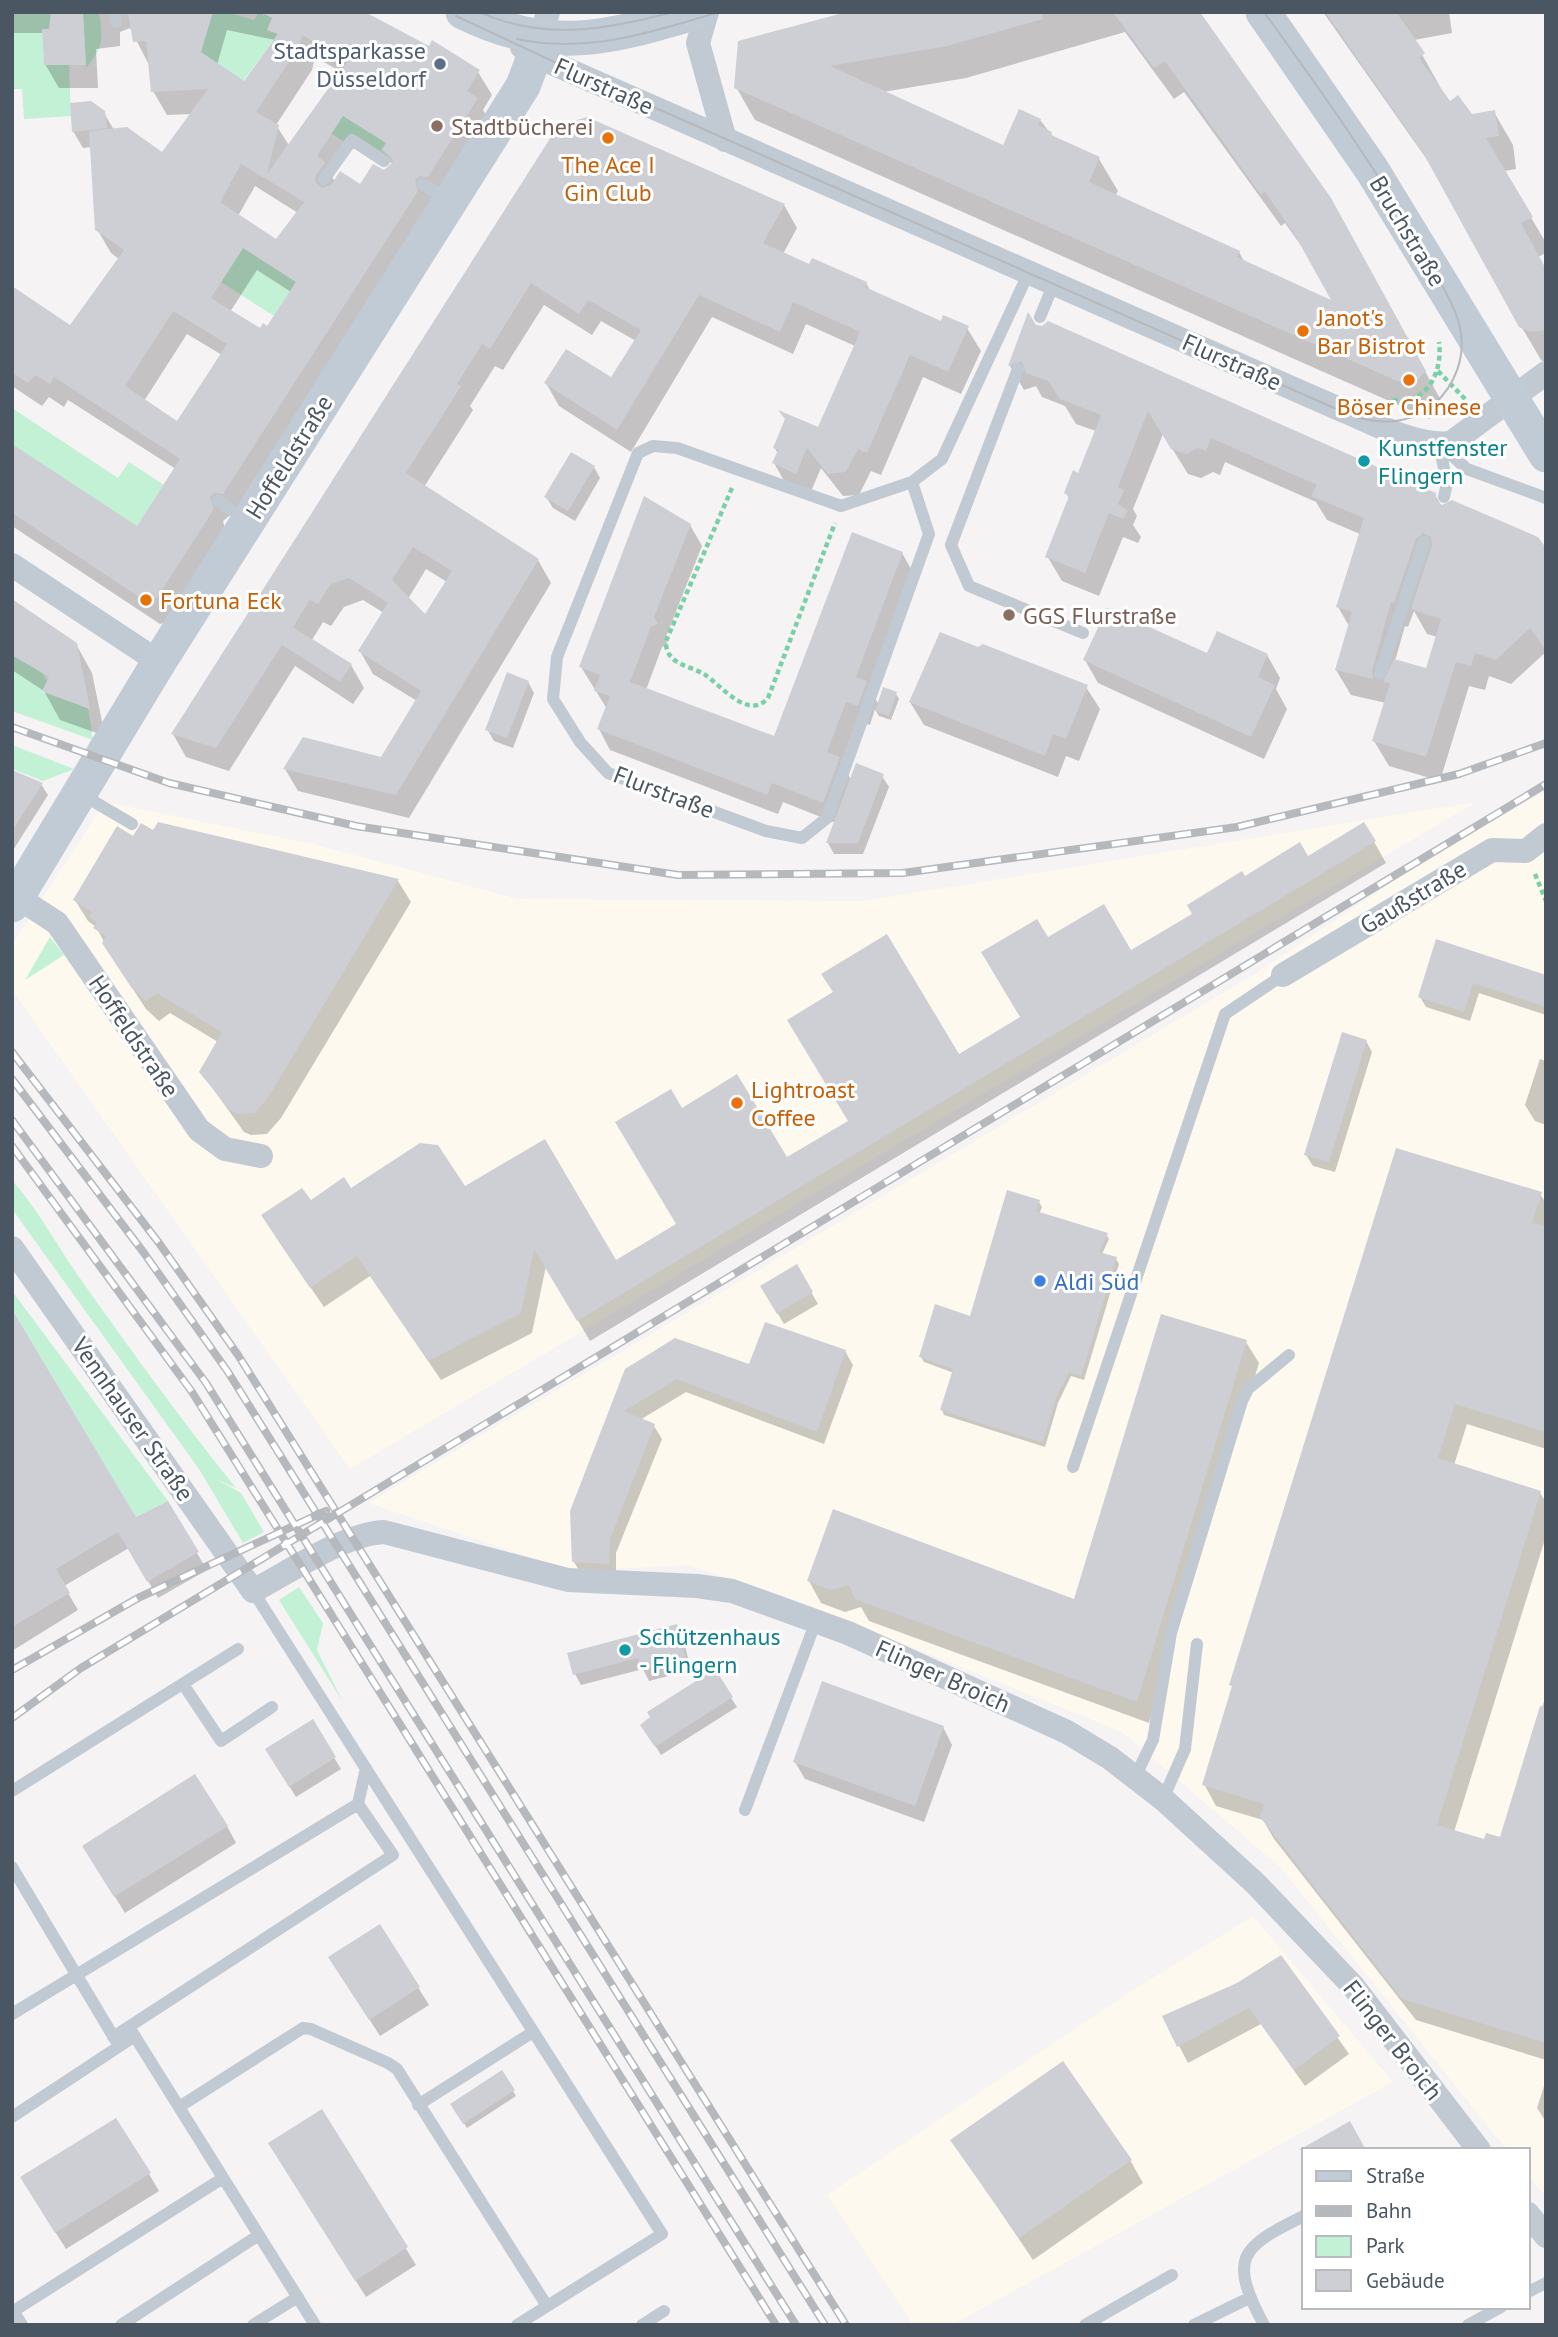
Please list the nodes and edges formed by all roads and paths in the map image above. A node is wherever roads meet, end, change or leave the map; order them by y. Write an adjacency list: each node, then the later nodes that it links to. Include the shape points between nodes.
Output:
1 (697, 12): 5 (street, via 578,40)
2 (707, 12): 6 (street, via 698,43)
3 (1263, 12): 11 (street, Bruchstraße, via 1371,170)
4 (476, 18): 5 (street, Flurstraße)
5 (541, 35): 6 (street, Flurstraße); 25 (street, Hoffeldstraße, via 523,86 437,193)
6 (725, 140): 9 (street, Flurstraße)
7 (384, 161): 8 (lane, via 352,139)
8 (324, 179)
9 (1029, 272): 10 (street, Flurstraße); 20 (lane, via 942,459)
10 (1054, 283): 12 (lane); 16 (street, Flurstraße)
11 (1448, 298): 15 (street, Bruchstraße); 16 (path, via 1436,325 1438,371 1421,395 1412,401 1395,401 1374,393)
12 (1040, 317)
13 (1018, 369): 28 (lane, via 951,545 969,586)
14 (1546, 373): 15 (street)
15 (1510, 400): 17 (street, via 1459,439); 18 (street, Bruchstraße)
16 (1344, 411): 17 (street, Flurstraße)
17 (1439, 444): 21 (lane, via 1447,483); 22 (lane, Flurstraße, via 1466,469)
18 (1546, 455)
19 (739, 472): 20 (lane, Flurstraße, via 664,445 638,453 557,657 553,699 580,742 608,773 765,831 802,838 827,818 929,534); 24 (lane, Flurstraße); 24 (path, via 665,650 672,660 706,675 723,693 755,706 768,698)
20 (912, 482): 24 (lane)
21 (1444, 497)
22 (1546, 498)
23 (218, 501): 25 (lane)
24 (841, 506)
25 (249, 521): 29 (street, Hoffeldstraße)
26 (1424, 542): 30 (lane)
27 (12, 565): 29 (street)
28 (1083, 633)
29 (159, 662): 31 (street, Hoffeldstraße)
30 (1380, 674)
31 (81, 794): 32 (lane); 34 (street, Hoffeldstraße)
32 (131, 824)
33 (1546, 835): 35 (street, Gaußstraße, via 1526,851 1492,850)
34 (16, 894): 36 (street, Hoffeldstraße, via 57,923 199,1130 225,1149)
35 (1283, 975): 39 (lane, via 1226,1014)
36 (261, 1156)
37 (12, 1248): 40 (street, Vennhauser Straße)
38 (1289, 1355): 47 (lane, via 1248,1390 1242,1401 1171,1633 1153,1740)
39 (1073, 1467)
40 (253, 1591): 41 (street, Flinger Broich, via 369,1533 384,1532 568,1580 732,1591); 46 (lane)
41 (816, 1620): 47 (street, Flinger Broich, via 1067,1732); 51 (lane)
42 (1197, 1644): 49 (lane, via 1185,1749)
43 (237, 1649): 44 (lane)
44 (183, 1684): 45 (lane, via 221,1741); 48 (lane)
45 (272, 1707)
46 (366, 1768): 50 (lane); 56 (lane)
47 (1135, 1777): 49 (street, Flinger Broich)
48 (12, 1791)
49 (1163, 1798): 61 (street, Flinger Broich, via 1256,1884 1353,1986)
50 (358, 1804): 53 (lane); 55 (lane, via 393,1855)
51 (745, 1810)
52 (12, 1867): 53 (lane)
53 (77, 1975): 54 (lane); 57 (lane)
54 (12, 2014)
55 (132, 2032): 57 (lane); 59 (lane)
56 (533, 2032): 58 (lane); 70 (lane, via 662,2234)
57 (116, 2042): 60 (lane)
58 (418, 2105): 59 (lane, via 397,2069 303,2028); 70 (lane)
59 (179, 2107): 62 (lane)
60 (12, 2117)
61 (1470, 2147)
62 (223, 2178): 64 (lane); 72 (lane)
63 (1302, 2217): 69 (lane, via 1260,2237 1252,2247 1244,2262)
64 (259, 2235): 68 (lane); 76 (lane)
65 (1172, 2275): 81 (lane)
66 (1546, 2283): 67 (lane)
67 (1530, 2291)
68 (298, 2297): 77 (lane); 78 (lane)
69 (1249, 2298): 74 (lane); 82 (lane)
70 (547, 2306): 79 (lane)
71 (1497, 2309): 83 (lane)
72 (13, 2311): 75 (lane)
73 (664, 2311): 80 (lane)
74 (1198, 2324)
75 (22, 2325)
76 (121, 2325)
77 (253, 2325)
78 (315, 2325)
79 (517, 2325)
80 (642, 2325)
81 (1085, 2325)
82 (1264, 2325)
83 (1468, 2325)

